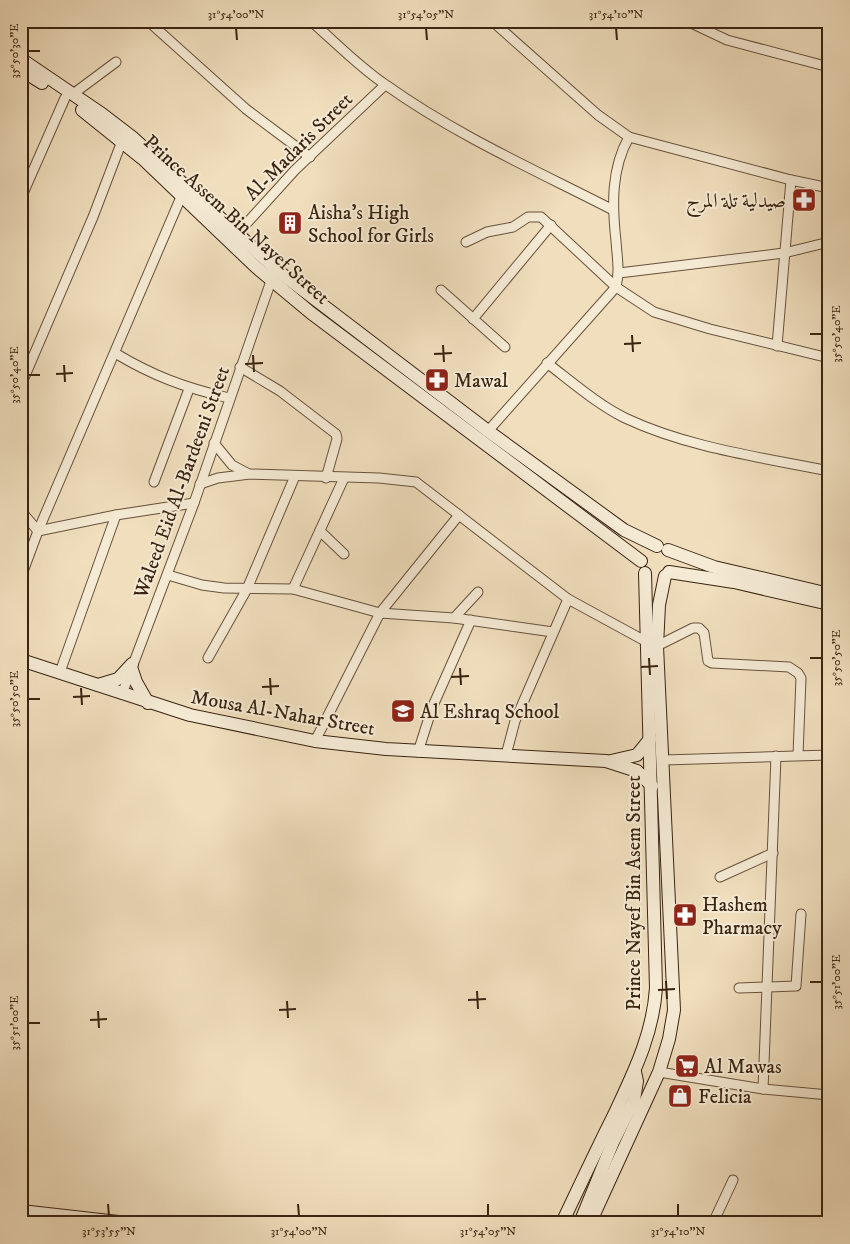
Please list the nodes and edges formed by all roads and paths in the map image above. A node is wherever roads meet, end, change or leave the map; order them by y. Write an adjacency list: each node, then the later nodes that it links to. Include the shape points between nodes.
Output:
1 (148, 21): 13 (street, via 246,109)
2 (311, 21): 9 (street)
3 (492, 21): 11 (street, via 598,115)
4 (687, 21): 7 (street, via 727,40)
5 (21, 59): 10 (main road, Prince Assem Bin Nayef Street)
6 (116, 62): 10 (street)
7 (829, 68)
8 (21, 70): 10 (main road, Prince Assem Bin Nayef Street)
9 (385, 85): 13 (street, Al-Madaris Street); 18 (street, via 454,127)
10 (69, 96): 12 (main road, Prince Assem Bin Nayef Street); 17 (street); 20 (main road, Prince Assem Bin Nayef Street, via 132,137)
11 (629, 136): 14 (street); 18 (street, via 621,150)
12 (122, 141): 16 (main road, Prince Assem Bin Nayef Street); 35 (street)
13 (310, 157): 20 (street, Al-Madaris Street)
14 (791, 180): 15 (street); 23 (street)
15 (829, 188)
16 (180, 196): 25 (main road, Prince Assem Bin Nayef Street); 31 (street)
17 (21, 198)
18 (613, 210): 24 (street)
19 (551, 225): 21 (street, via 540,217 532,216 513,227 487,232); 26 (street); 28 (street)
20 (237, 234): 38 (main road, Prince Assem Bin Nayef Street, via 278,271)
21 (466, 242)
22 (829, 242): 23 (street)
23 (784, 253): 24 (street); 29 (street)
24 (619, 273): 26 (street)
25 (271, 281): 34 (street, Waleed Eid Al-Bardeeni Street); 55 (main road, Prince Assem Bin Nayef Street)
26 (616, 287): 29 (street, via 654,312); 33 (street)
27 (441, 290): 28 (street)
28 (473, 319): 30 (street)
29 (777, 346): 32 (street)
30 (505, 347)
31 (115, 353): 36 (street, via 146,372); 52 (street)
32 (829, 358)
33 (547, 363): 38 (street); 40 (street, via 624,417 652,429 698,444)
34 (240, 367): 37 (street, Waleed Eid Al-Bardeeni Street); 43 (street, via 280,391 336,434)
35 (21, 385)
36 (189, 389): 37 (street); 45 (street)
37 (229, 398): 39 (street, Waleed Eid Al-Bardeeni Street)
38 (488, 431): 53 (main road, Prince Assem Bin Nayef Street, via 624,530)
39 (214, 443): 41 (street, via 232,465); 46 (street, Waleed Eid Al-Bardeeni Street)
40 (829, 470)
41 (250, 474): 42 (street); 46 (street)
42 (295, 476): 43 (street); 59 (street)
43 (326, 478): 44 (street)
44 (344, 478): 50 (street, via 416,482); 51 (street)
45 (154, 482)
46 (200, 484): 47 (street, Waleed Eid Al-Bardeeni Street)
47 (194, 503): 49 (street); 57 (street, Waleed Eid Al-Bardeeni Street)
48 (21, 511): 52 (street)
49 (116, 514): 52 (street); 73 (street)
50 (459, 515): 63 (street); 65 (street)
51 (320, 531): 54 (street); 60 (street)
52 (38, 532): 58 (street)
53 (658, 548): 55 (main road, via 645,552); 56 (main road, via 672,559); 62 (main road, Prince Assem Bin Nayef Street, via 714,567)
54 (344, 554)
55 (643, 567): 56 (main road, via 654,578); 69 (main road, Prince Nayef Bin Asem Street)
56 (667, 574): 64 (main road, via 734,582); 69 (main road, Prince Nayef Bin Asem Street)
57 (168, 575): 59 (street, via 202,585); 72 (street, Waleed Eid Al-Bardeeni Street)
58 (21, 577)
59 (247, 589): 60 (street); 70 (street)
60 (293, 589): 65 (street)
61 (478, 592): 66 (street)
62 (829, 594)
63 (568, 599): 68 (street); 69 (street)
64 (829, 604)
65 (380, 613): 66 (street); 78 (street)
66 (454, 618): 67 (street)
67 (471, 620): 68 (street); 79 (street, via 432,708)
68 (553, 632): 80 (street, via 515,721)
69 (652, 644): 77 (main road, Prince Nayef Bin Asem Street); 81 (street, via 699,628 704,633 708,661 712,663 795,670 801,678); 84 (main road, Prince Nayef Bin Asem Street)
70 (208, 658)
71 (21, 660): 73 (main road, Mousa Al-Nahar Street)
72 (132, 666): 74 (main road, via 118,678); 75 (street, Waleed Eid Al-Bardeeni Street); 76 (main road, via 136,682)
73 (60, 672): 74 (main road, Mousa Al-Nahar Street)
74 (98, 685): 75 (main road, Mousa Al-Nahar Street)
75 (122, 694): 76 (main road, Mousa Al-Nahar Street)
76 (148, 703): 78 (main road, Mousa Al-Nahar Street)
77 (650, 739): 85 (main road, Mousa Al-Nahar Street, via 637,755); 86 (main road, Prince Nayef Bin Asem Street)
78 (315, 741): 79 (main road, Mousa Al-Nahar Street)
79 (418, 752): 80 (main road, Mousa Al-Nahar Street)
80 (506, 755): 85 (main road, Mousa Al-Nahar Street)
81 (798, 755): 82 (street); 83 (street)
82 (829, 755)
83 (776, 756): 84 (street); 87 (street)
84 (664, 760): 93 (main road, Prince Nayef Bin Asem Street, via 675,996 670,1039)
85 (606, 761): 86 (main road, Mousa Al-Nahar Street, via 637,771)
86 (652, 786): 92 (main road, Prince Nayef Bin Asem Street, via 655,1011)
87 (772, 853): 88 (street); 90 (street)
88 (720, 877)
89 (802, 914): 90 (street, via 796,986)
90 (768, 987): 91 (street); 94 (street)
91 (739, 988)
92 (634, 1072): 98 (main road, via 634,1100); 102 (main road, Prince Nayef Bin Asem Street)
93 (658, 1072): 94 (street); 103 (main road, Prince Nayef Bin Asem Street)
94 (764, 1089): 95 (street)
95 (829, 1095)
96 (733, 1180): 104 (street)
97 (21, 1211): 101 (main road)
98 (582, 1217)
99 (21, 1220): 100 (main road)
100 (41, 1223)
101 (127, 1223)
102 (562, 1223)
103 (590, 1223)
104 (713, 1223)

